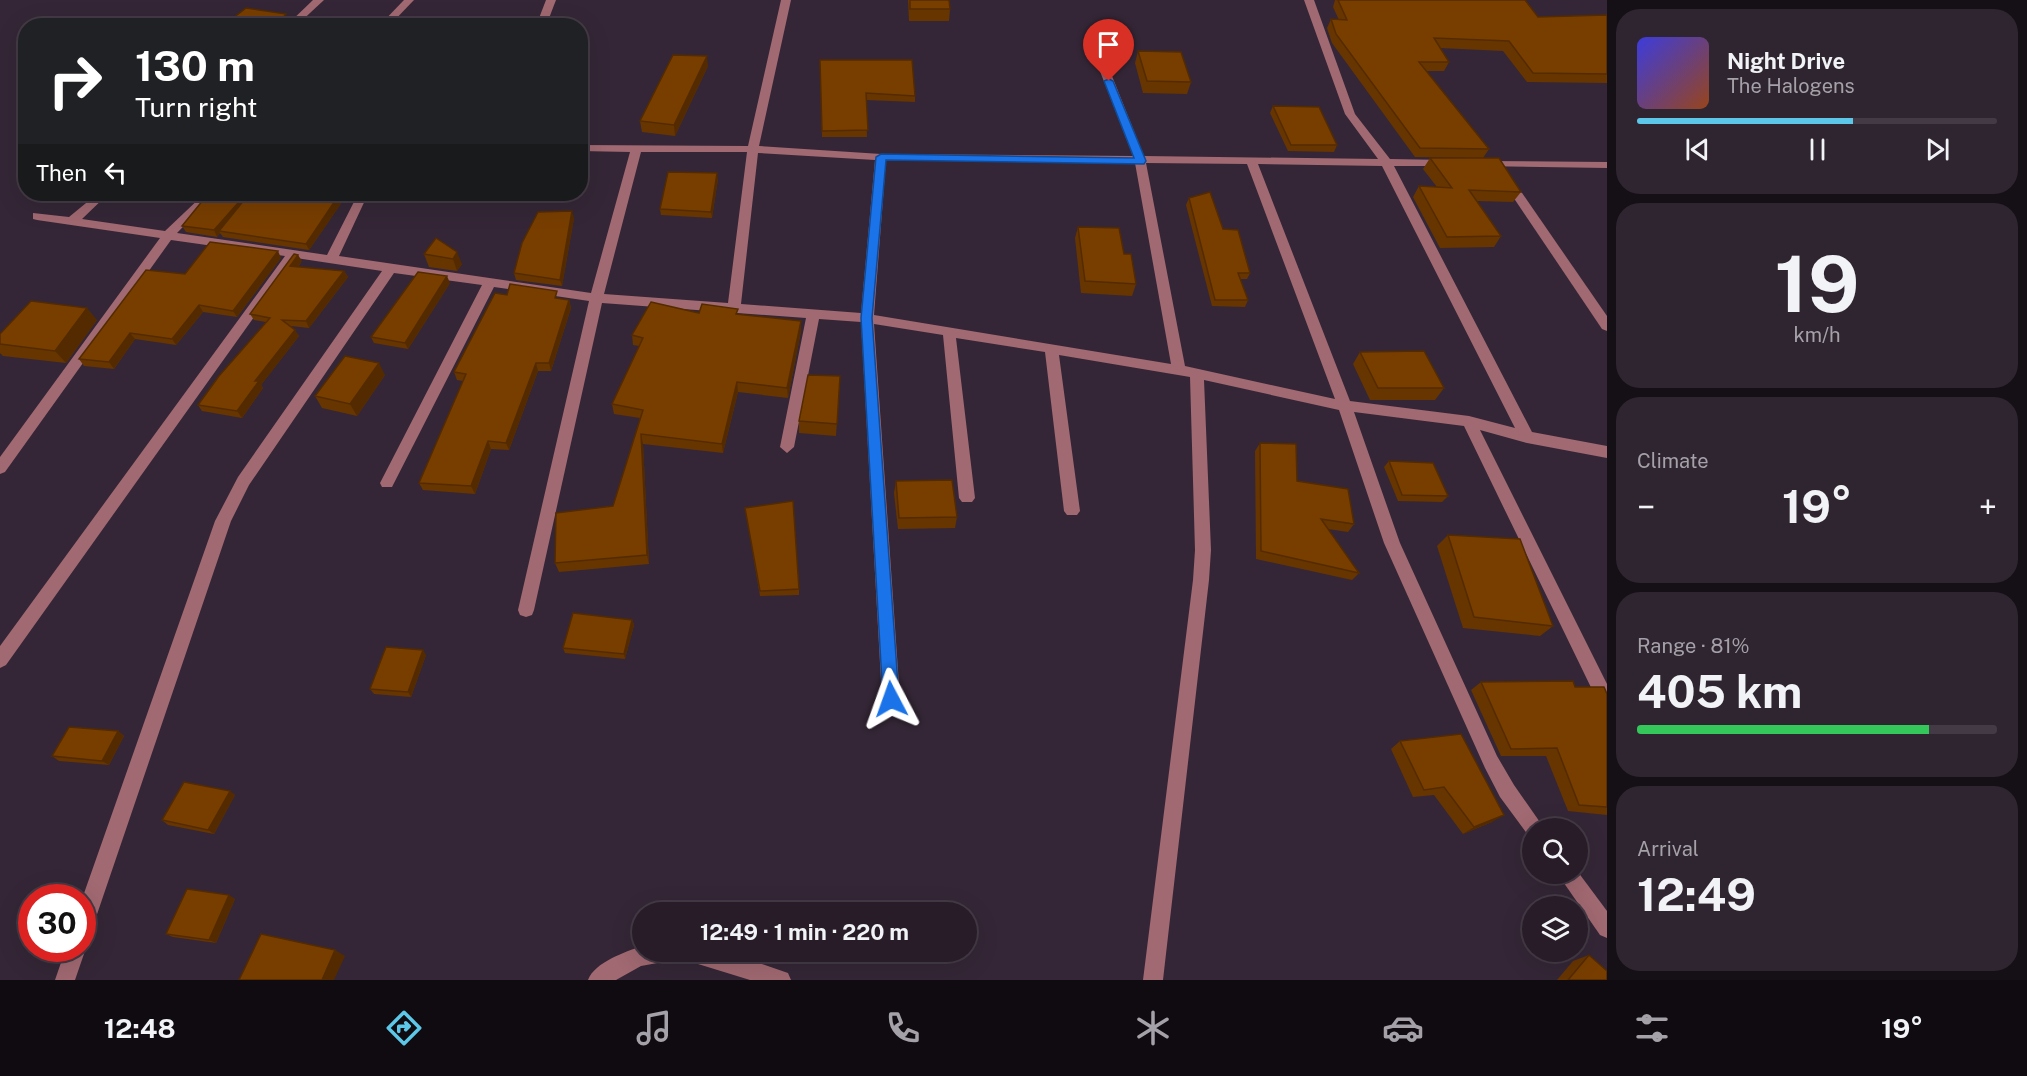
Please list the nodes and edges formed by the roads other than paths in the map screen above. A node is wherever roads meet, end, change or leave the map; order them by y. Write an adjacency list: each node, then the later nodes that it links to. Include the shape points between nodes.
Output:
1 (319, 0): 6 (street)
2 (409, 0): 7 (street)
3 (551, 0): 8 (street)
4 (786, 0): 12 (street)
5 (1309, 0): 16 (street, via 1350,114)
6 (299, 18)
7 (391, 18)
8 (545, 18)
9 (1101, 61): 15 (street)
10 (637, 147): 11 (street); 12 (street); 29 (street)
11 (588, 148)
12 (753, 149): 13 (street); 30 (street)
13 (881, 157): 15 (street); 32 (street)
14 (1251, 160): 15 (street); 16 (street); 38 (street)
15 (1140, 161): 36 (street)
16 (1386, 162): 17 (street); 40 (street)
17 (1497, 164): 18 (street); 33 (street)
18 (1607, 165)
19 (95, 201): 23 (street)
20 (203, 201): 24 (street)
21 (360, 201): 26 (street)
22 (37, 216): 23 (street)
23 (72, 221): 24 (street)
24 (168, 235): 25 (street); 43 (street)
25 (292, 254): 26 (street); 48 (street)
26 (331, 260): 27 (street)
27 (390, 269): 28 (street); 53 (street, via 243,481 223,521)
28 (489, 284): 29 (street); 44 (street)
29 (596, 298): 30 (street); 47 (street)
30 (734, 307): 31 (street)
31 (813, 314): 32 (street); 41 (street)
32 (867, 318): 34 (street); 49 (street)
33 (1607, 326)
34 (949, 332): 35 (street); 45 (street)
35 (1051, 348): 36 (street); 46 (street)
36 (1179, 370): 37 (street)
37 (1197, 373): 38 (street); 59 (street, via 1202,560)
38 (1345, 406): 39 (street); 51 (street, via 1392,543 1496,771)
39 (1469, 422): 40 (street); 50 (street)
40 (1527, 437): 42 (street)
41 (787, 447)
42 (1607, 452)
43 (0, 468)
44 (387, 483)
45 (967, 498)
46 (1072, 512)
47 (526, 610)
48 (0, 660)
49 (891, 699)
50 (1607, 702)
51 (1527, 818)
52 (1575, 884): 54 (street)
53 (96, 888)
54 (1607, 928)
55 (71, 962): 56 (street)
56 (65, 980)
57 (598, 980): 58 (street, via 647,954 674,951)
58 (781, 980)
59 (1153, 980)

